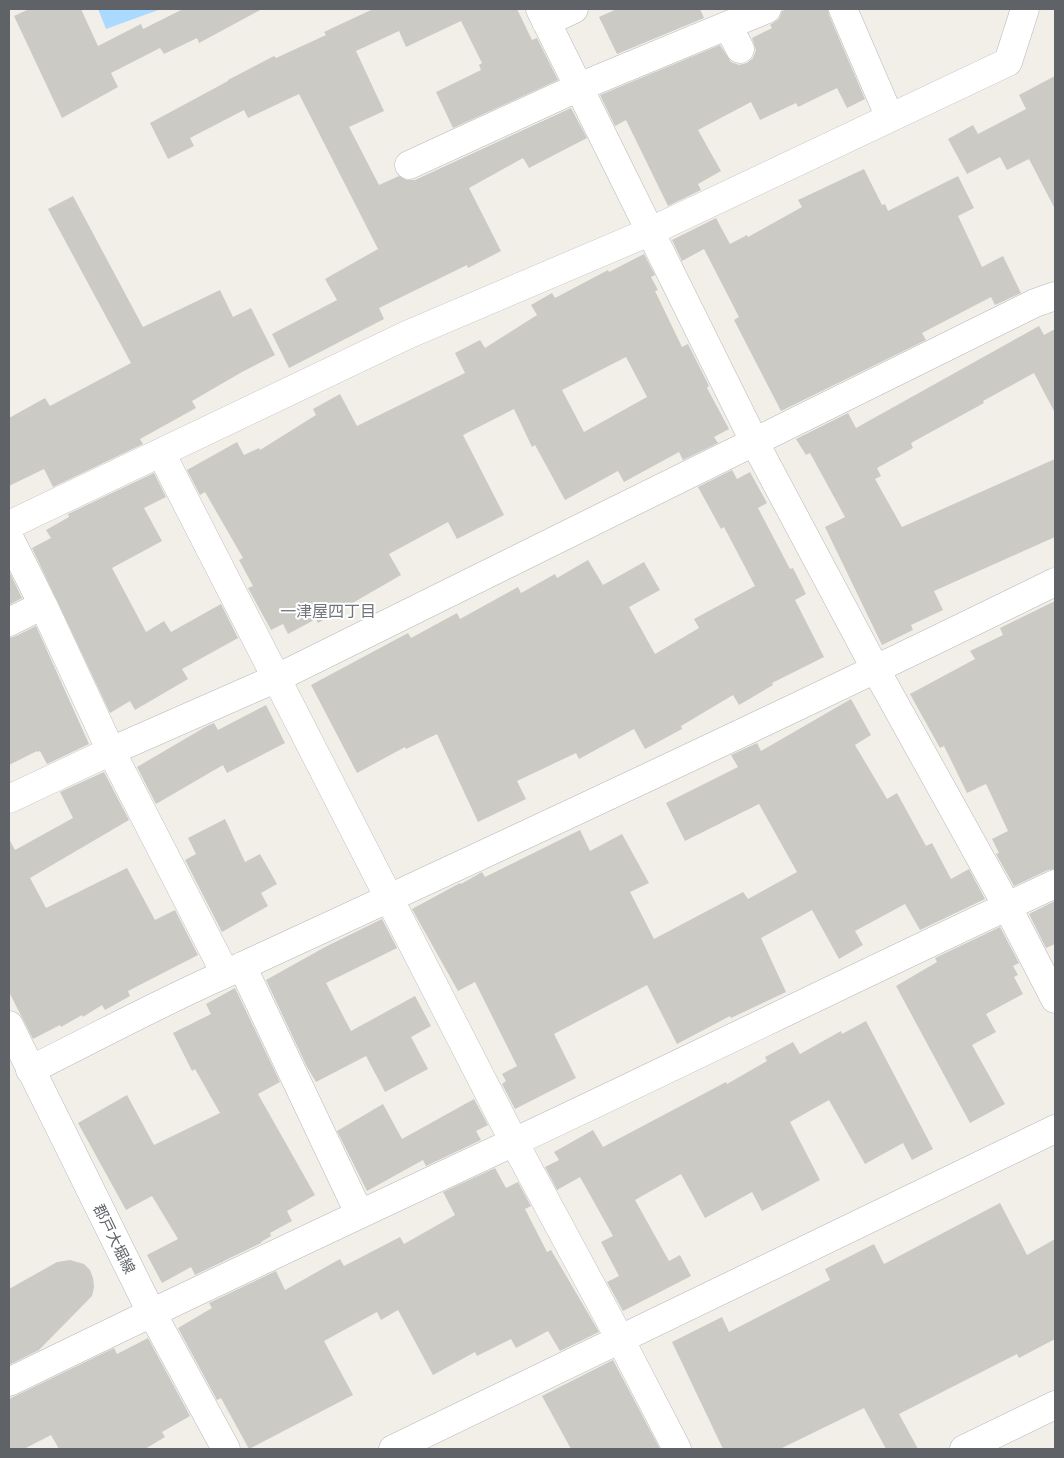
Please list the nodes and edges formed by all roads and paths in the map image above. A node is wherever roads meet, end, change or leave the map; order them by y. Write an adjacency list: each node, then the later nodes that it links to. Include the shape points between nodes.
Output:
1 (574, 9): 5 (street)
2 (767, 9): 6 (street, via 734,38)
3 (844, 9): 7 (street)
4 (1025, 9): 7 (street, via 1008,62)
5 (543, 15): 6 (street)
6 (579, 88): 8 (street); 9 (street)
7 (890, 118): 9 (street)
8 (409, 165)
9 (649, 232): 11 (street); 12 (street, via 407,334)
10 (1055, 296): 11 (street)
11 (755, 443): 18 (street); 19 (street)
12 (161, 453): 13 (street); 19 (street)
13 (9, 526)
14 (9, 537): 16 (street)
15 (1055, 582): 18 (street)
16 (43, 605): 17 (street); 20 (street)
17 (9, 622)
18 (876, 670): 23 (street); 24 (street)
19 (277, 678): 20 (street); 23 (street)
20 (111, 752): 21 (street); 25 (street)
21 (9, 799)
22 (1055, 884): 24 (street)
23 (390, 898): 25 (street); 30 (street)
24 (1007, 906): 26 (street); 30 (street)
25 (234, 970): 28 (street); 31 (street)
26 (1055, 999)
27 (9, 1025): 28 (street, 郡戸大堀線)
28 (30, 1070): 32 (street, 郡戸大堀線)
29 (1055, 1129): 33 (street)
30 (514, 1142): 31 (street); 33 (street)
31 (359, 1213): 32 (street)
32 (151, 1312): 34 (street); 36 (street, 郡戸大堀線)
33 (620, 1339): 37 (street); 38 (street)
34 (9, 1382)
35 (1055, 1405): 39 (street)
36 (226, 1449)
37 (394, 1449)
38 (677, 1449)
39 (964, 1449)

